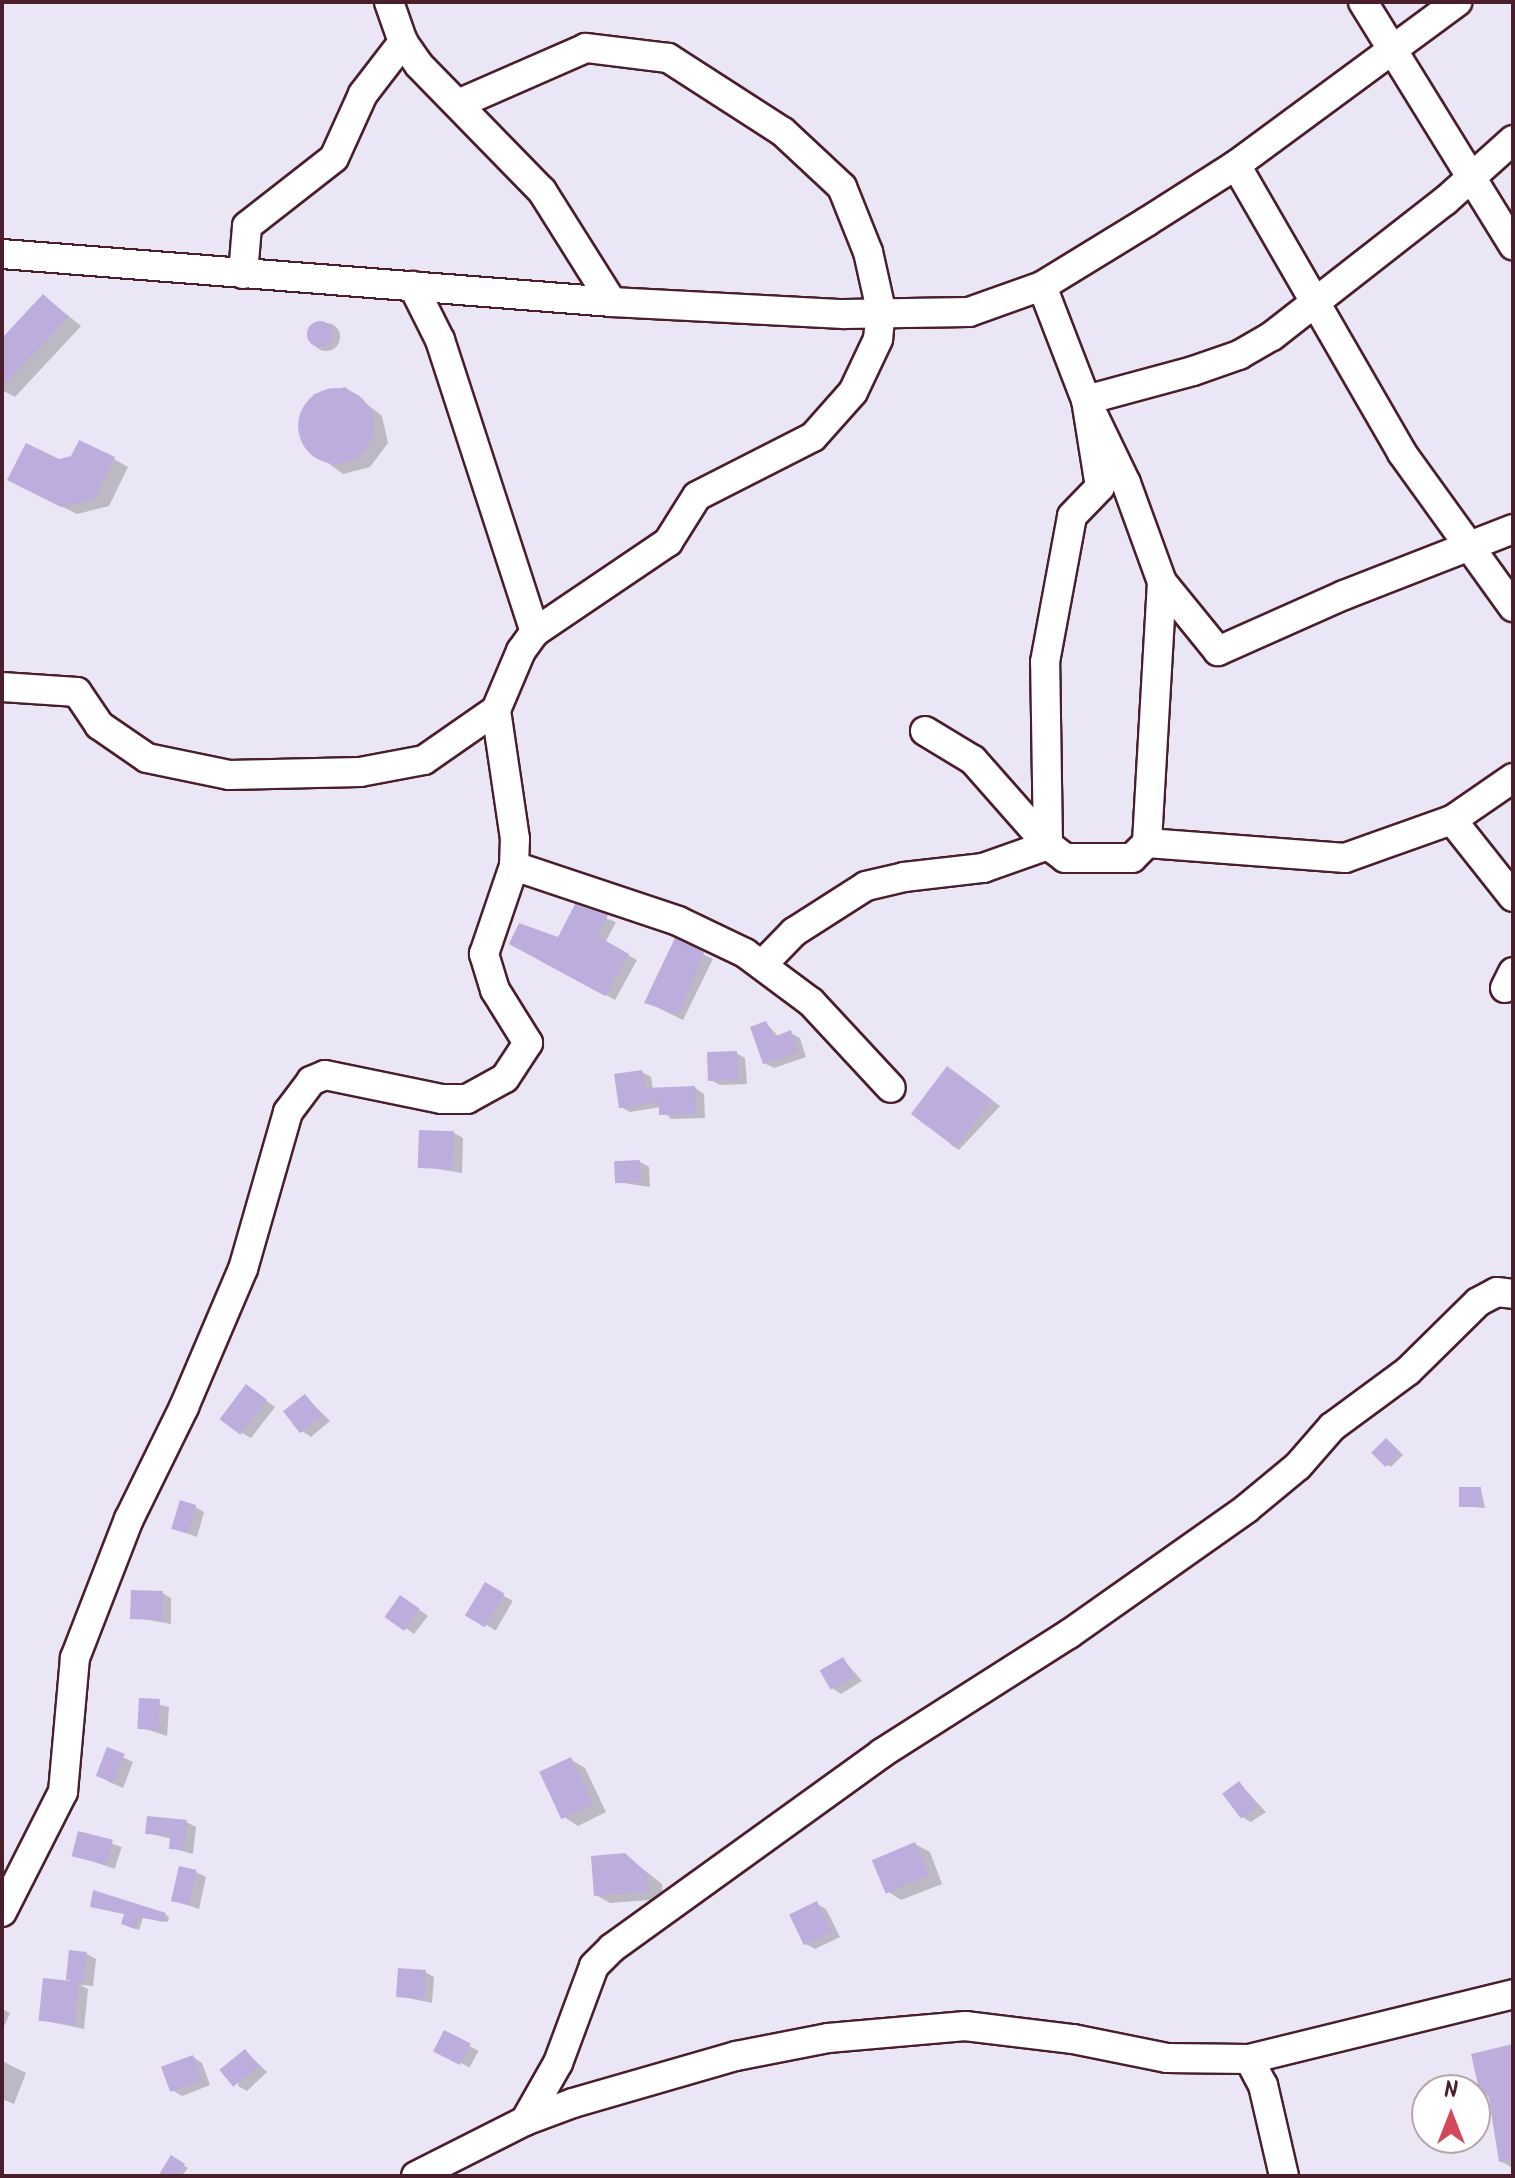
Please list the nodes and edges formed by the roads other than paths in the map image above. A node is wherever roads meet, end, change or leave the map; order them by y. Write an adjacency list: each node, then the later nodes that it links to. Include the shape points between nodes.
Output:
1 (389, 2): 4 (street)
2 (1363, 2): 5 (street)
3 (1457, 2): 5 (street)
4 (403, 42): 6 (street); 12 (street, via 363,94 334,158 247,226)
5 (1395, 50): 8 (street); 9 (street)
6 (458, 104): 15 (street, via 542,191); 17 (street, via 586,48 668,58 783,132 842,187 868,252)
7 (1513, 140): 9 (street)
8 (1236, 165): 14 (street); 16 (street)
9 (1471, 177): 10 (street); 16 (street)
10 (1513, 245)
11 (2, 254): 12 (street)
12 (243, 274): 13 (street)
13 (413, 286): 15 (street); 23 (street, via 440,340)
14 (1042, 286): 17 (street, via 969,312); 18 (street)
15 (612, 302): 17 (street, via 844,314)
16 (1317, 302): 18 (street, via 1239,355); 20 (street, via 1402,453)
17 (881, 310): 23 (street, via 867,368 836,415 813,437 697,496 655,554)
18 (1086, 400): 21 (street, via 1126,483); 30 (street, via 1100,487 1072,516 1045,662)
19 (1513, 529): 20 (street)
20 (1470, 546): 21 (street, via 1218,651); 22 (street)
21 (1162, 582): 29 (street)
22 (1513, 607)
23 (535, 632): 25 (street, via 521,651)
24 (2, 687): 25 (street, via 77,692 99,725 147,758 229,775 360,772 424,760)
25 (496, 710): 31 (street, via 515,839)
26 (925, 731): 30 (street, via 973,760)
27 (1513, 778): 28 (street)
28 (1452, 820): 29 (street, via 1345,858); 32 (street)
29 (1147, 843): 30 (street, via 1132,858 1065,858)
30 (1048, 845): 33 (street, via 983,868 866,886 794,932)
31 (514, 866): 33 (street, via 710,933); 36 (street, via 484,954 495,990 528,1043 505,1078 467,1099 442,1099 325,1075 311,1081 288,1112 243,1269 129,1519 75,1658 63,1792)
32 (1513, 897)
33 (762, 965): 34 (street, via 811,1002)
34 (891, 1088)
35 (1513, 1294): 39 (street, via 1497,1292 1478,1302 1408,1371 1332,1427 1298,1466 1246,1509 1069,1634 882,1753 612,1948 594,1966 558,2063)
36 (2, 1912)
37 (1513, 1994): 38 (street)
38 (1249, 2059): 39 (street, via 1167,2058 979,2027 890,2030 736,2056); 41 (street, via 1263,2085)
39 (525, 2121): 40 (street)
40 (416, 2176)
41 (1284, 2176)

